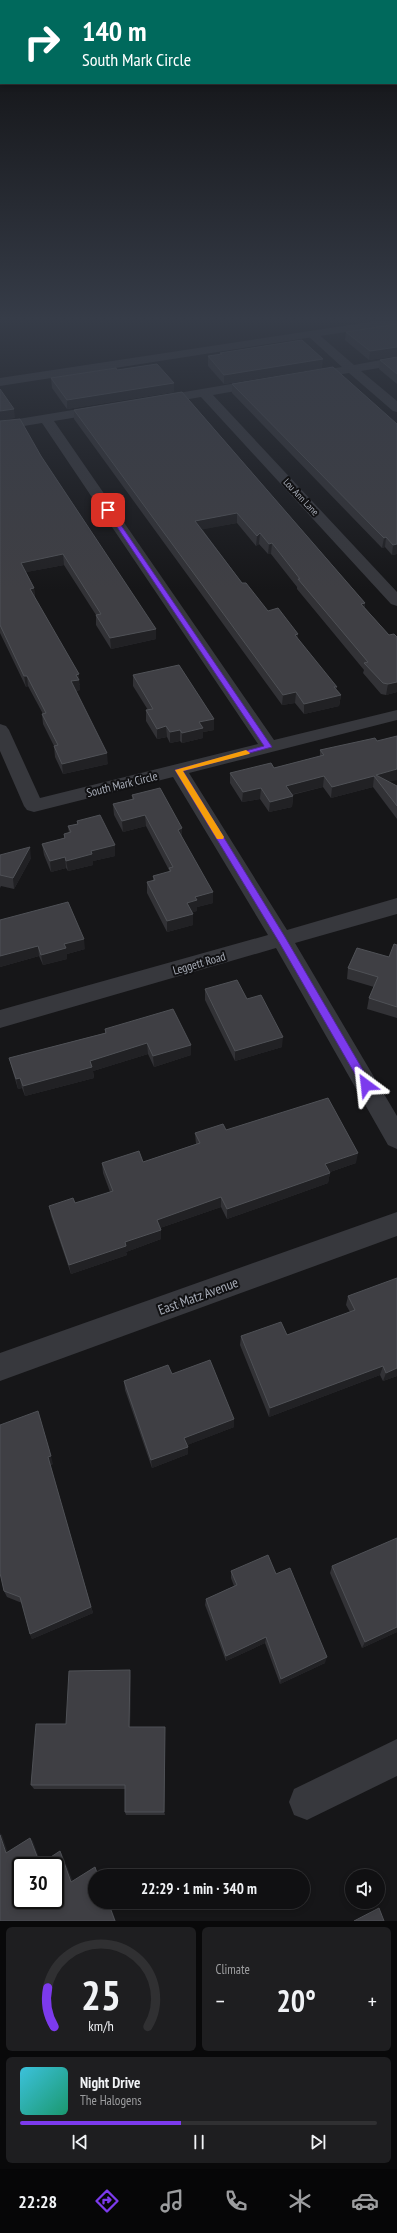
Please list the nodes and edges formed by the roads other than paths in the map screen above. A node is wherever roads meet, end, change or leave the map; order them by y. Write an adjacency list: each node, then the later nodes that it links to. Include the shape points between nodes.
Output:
1 (90, 411): 3 (street)
2 (220, 411): 5 (street, Lou Ann Lane)
3 (45, 418): 4 (street); 8 (street)
4 (0, 426)
5 (397, 601)
6 (397, 715): 8 (street, South Mark Circle)
7 (0, 730): 9 (street, South Mark Circle, via 34,806)
8 (269, 747): 9 (street, South Mark Circle)
9 (178, 770): 11 (street)
10 (397, 906): 11 (street, Leggett Road)
11 (282, 940): 12 (street, Leggett Road); 13 (street)
12 (0, 1019)
13 (397, 1138)
14 (397, 1224): 15 (street, East Matz Avenue)
15 (0, 1367)
16 (397, 1757): 17 (street)
17 (306, 1802)

